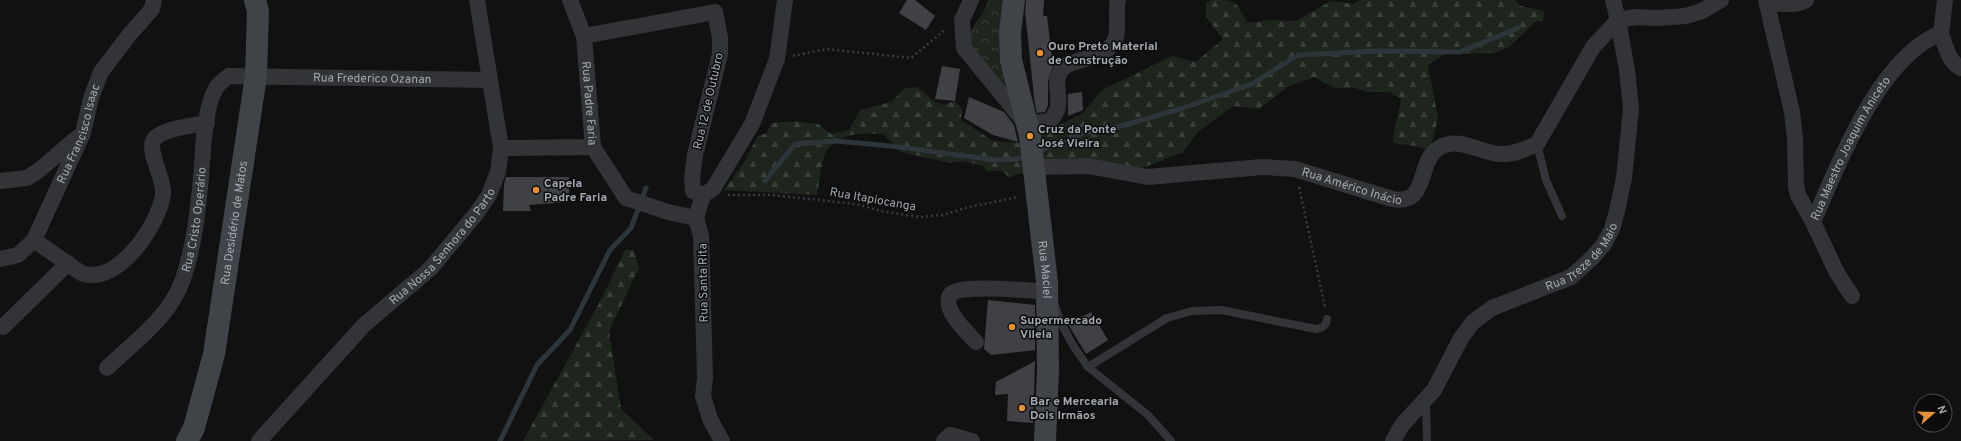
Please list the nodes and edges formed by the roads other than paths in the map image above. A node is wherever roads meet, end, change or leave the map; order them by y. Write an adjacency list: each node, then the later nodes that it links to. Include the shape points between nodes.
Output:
1 (154, 0): 22 (street, Rua Francisco Isaac, via 152,9 101,72 91,98)
2 (255, 0): 19 (street, Rua Desidério de Matos, via 258,11)
3 (477, 0): 20 (street, Rua Nossa Senhora do Parto)
4 (570, 0): 17 (street, Rua Padre Faria)
5 (785, 0): 28 (street, via 777,59 752,124 713,189)
6 (971, 0): 24 (street, via 962,20 964,48)
7 (1014, 0): 24 (street, Rua Maciel, via 1010,32 1011,60)
8 (1118, 0): 24 (street, via 1115,41 1097,56 1063,68 1058,75 1057,113)
9 (1613, 0): 15 (street, Rua Treze de Maio)
10 (1721, 0): 15 (street, via 1702,11 1686,16)
11 (1806, 0): 13 (street, via 1791,4)
12 (1945, 0): 16 (street)
13 (1766, 1): 31 (street, Rua Maestro Joaquim Aniceto, via 1792,112 1796,186 1798,195)
14 (714, 6): 17 (street, Rua 12 de Outubro); 28 (street, Rua 12 de Outubro, via 720,54 701,126 692,178 693,191)
15 (1618, 20): 23 (street, via 1593,47); 42 (street, Rua Treze de Maio, via 1631,109 1624,178 1612,229 1593,257 1571,277 1492,308 1473,322 1461,338)
16 (1941, 33): 18 (street, via 1951,59); 31 (street, Rua Maestro Joaquim Aniceto, via 1920,45 1904,59 1887,80 1850,138)
17 (584, 36): 25 (street, Rua Padre Faria)
18 (1961, 68)
19 (256, 76): 20 (street, Rua Frederico Ozanan); 21 (street, Rua Cristo Operário, via 230,76 221,82 212,99); 44 (street, Rua Desidério de Matos, via 214,354 194,428)
20 (490, 80): 26 (street, Rua Nossa Senhora do Parto)
21 (207, 122): 34 (street, via 164,132 157,135 153,141 152,148 162,178 161,200 146,234 122,263 98,276 89,276); 41 (street, Rua Cristo Operário, via 191,249 183,279 171,303 155,323)
22 (83, 133): 27 (street, via 27,178); 32 (street, Rua Francisco Isaac)
23 (1537, 144): 24 (street, Rua Américo Inácio, via 1499,154 1463,144 1449,143 1438,148 1429,158 1415,194 1401,200 1295,169 1262,167 1148,177 1088,166); 29 (lane, via 1546,180)
24 (1031, 146): 35 (street, Rua Maciel)
25 (593, 147): 26 (street); 30 (street, Rua Padre Faria, via 626,198)
26 (501, 148): 45 (street, Rua Nossa Senhora do Parto, via 498,172 489,195 471,220 430,269 364,325)
27 (0, 181)
28 (703, 195): 30 (street)
29 (1562, 216)
30 (696, 218): 46 (street, Rua Santa Rita, via 701,236 705,377 703,396 710,419)
31 (1813, 222): 36 (street, via 1837,273)
32 (34, 240): 33 (street, Rua Francisco Isaac, via 18,255); 34 (street)
33 (0, 259)
34 (68, 263): 38 (street)
35 (1047, 287): 39 (street, via 968,288 952,293 949,303 955,319); 40 (lane, via 1062,326); 49 (street, Rua Maciel, via 1048,370)
36 (1852, 296)
37 (1327, 319): 40 (lane, via 1323,328 1316,329 1221,310 1192,311 1167,318)
38 (3, 327)
39 (976, 342)
40 (1088, 367): 50 (lane, via 1148,415)
41 (107, 368)
42 (1426, 400): 43 (street, Rua Treze de Maio); 53 (lane)
43 (1402, 425): 51 (lane); 52 (street, Rua Treze de Maio)
44 (187, 441)
45 (259, 441)
46 (722, 441)
47 (944, 441): 48 (street, via 950,435)
48 (972, 441)
49 (1045, 441)
50 (1171, 441)
51 (1387, 441)
52 (1393, 441)
53 (1427, 441)

